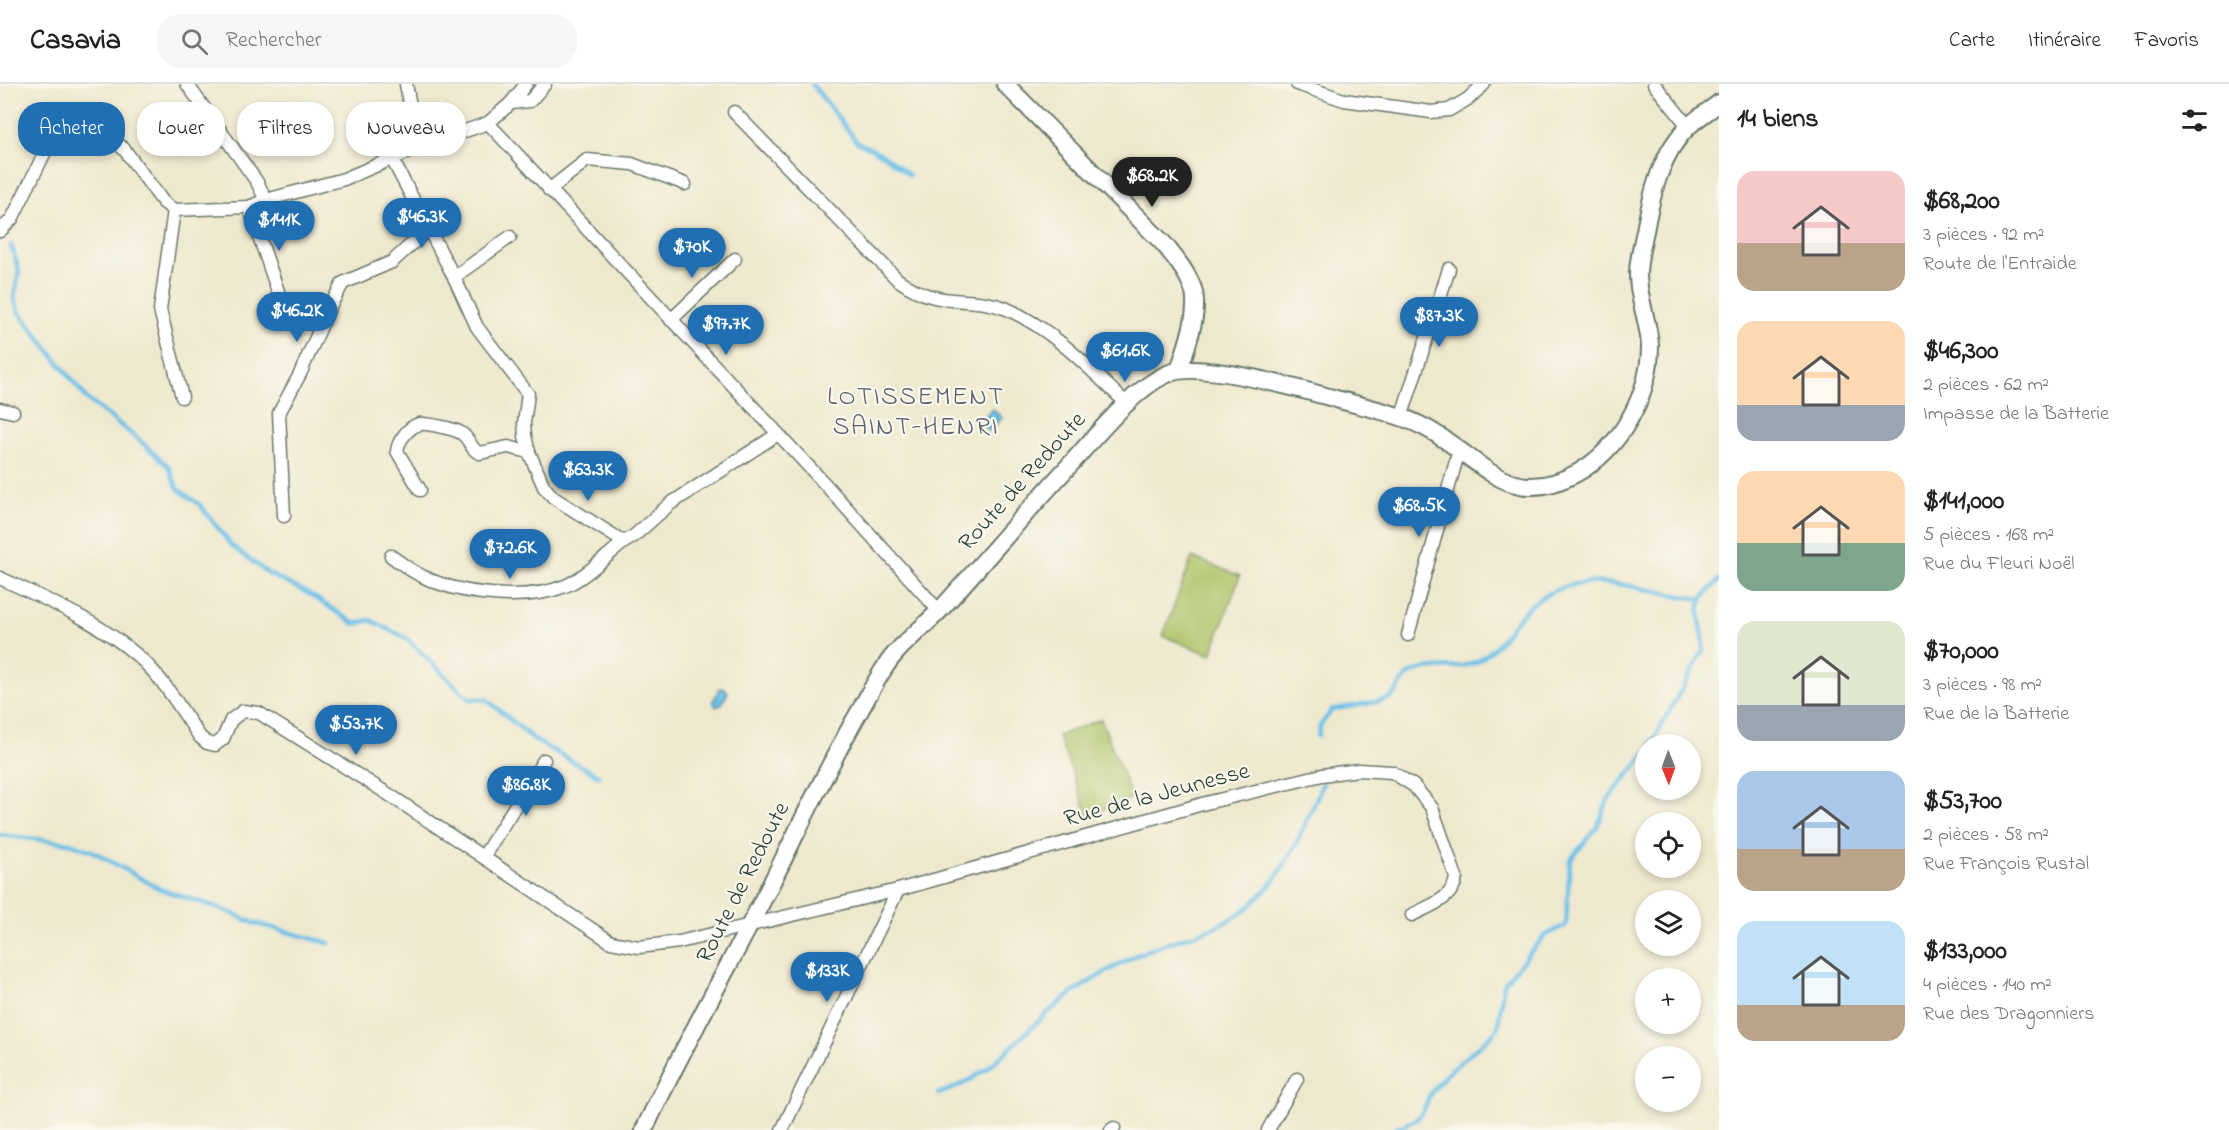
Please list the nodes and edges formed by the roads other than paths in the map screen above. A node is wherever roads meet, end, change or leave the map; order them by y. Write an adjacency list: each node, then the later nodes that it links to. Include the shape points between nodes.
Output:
1 (187, 84): 20 (street)
2 (406, 84): 9 (street)
3 (526, 84): 11 (street)
4 (545, 84): 11 (street, via 530,101)
5 (1005, 84): 31 (main road, via 1164,244 1183,268 1194,293 1193,328)
6 (1297, 84): 7 (street, via 1344,100 1431,112 1449,110)
7 (1484, 84)
8 (1654, 84): 14 (street)
9 (409, 102)
10 (1719, 103): 14 (main road, Route de Redoute)
11 (511, 104): 13 (street)
12 (734, 112): 33 (street, via 897,279 935,297 1006,309 1037,325)
13 (488, 123): 15 (street); 19 (street)
14 (1688, 126): 38 (main road, Route de Redoute, via 1659,174 1649,206 1638,281 1650,347 1646,376 1621,433 1591,465 1540,487 1518,487)
15 (466, 131)
16 (399, 156): 17 (street)
17 (392, 159): 20 (street, via 344,179); 23 (street)
18 (685, 184): 19 (street, via 632,164 587,160)
19 (549, 190): 30 (street)
20 (266, 200): 21 (street)
21 (249, 207): 22 (street); 29 (street)
22 (174, 210): 24 (street, via 162,202 124,148 100,131 60,133 50,142 12,219); 32 (street, via 160,310)
23 (428, 229): 28 (street); 41 (street, via 392,262 343,283 330,306 279,413)
24 (0, 231)
25 (510, 237): 28 (street)
26 (735, 260): 30 (street)
27 (1449, 268): 36 (street)
28 (454, 276): 39 (street, via 477,327 528,394 524,428)
29 (283, 306)
30 (671, 320): 37 (street)
31 (1179, 370): 33 (main road, Route de Redoute, via 1156,380); 36 (main road, Route de Redoute, via 1203,370 1310,391)
32 (182, 397)
33 (1127, 404): 45 (main road, Route de Redoute)
34 (0, 409): 35 (street)
35 (13, 412)
36 (1401, 418): 38 (main road, Route de Redoute, via 1423,426)
37 (778, 434): 42 (street, via 670,504); 45 (street)
38 (1459, 450): 46 (street)
39 (528, 452): 40 (street, via 508,447 475,452 460,432 420,424 400,441 397,451); 42 (street, via 544,487 554,498)
40 (420, 490)
41 (284, 516)
42 (624, 542): 43 (street, via 566,586 527,595 466,590 422,577)
43 (391, 556)
44 (0, 578): 48 (street, Rue de la Jeunesse, via 91,621 140,658 207,743 215,745 223,739 231,720 243,711 259,713)
45 (939, 611): 51 (main road, Route de Redoute, via 886,664)
46 (1408, 635)
47 (544, 760): 48 (street)
48 (483, 857): 51 (street, Rue de la Jeunesse, via 611,942 639,947 659,945)
49 (898, 890): 50 (street, Rue de la Jeunesse, via 1206,803 1358,770 1392,772 1414,786 1432,808 1456,878 1455,887 1448,896); 51 (street, Rue de la Jeunesse); 54 (street)
50 (1412, 915)
51 (750, 924): 53 (main road, Route de Redoute)
52 (1297, 1079): 55 (street)
53 (644, 1130)
54 (782, 1130)
55 (1268, 1130)

